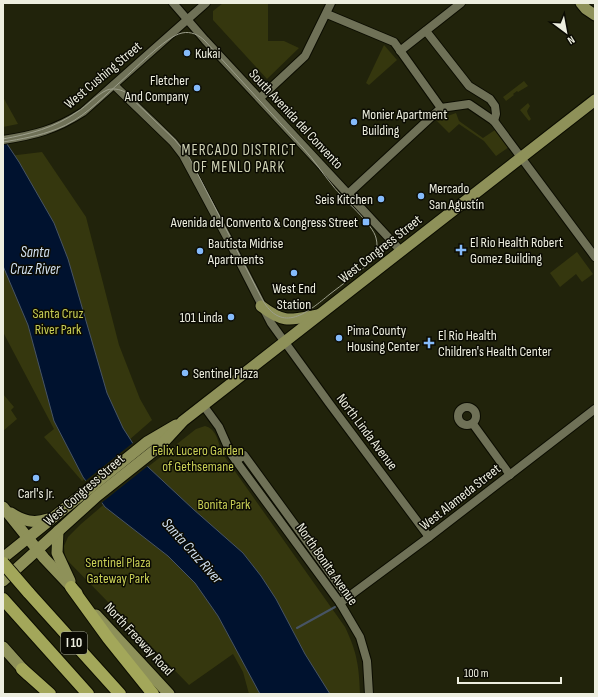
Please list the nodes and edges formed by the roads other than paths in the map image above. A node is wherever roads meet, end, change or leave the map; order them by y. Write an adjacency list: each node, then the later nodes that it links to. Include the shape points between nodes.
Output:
1 (173, 3): 8 (street, South Avenida del Convento)
2 (206, 3): 8 (street, West Cushing Street)
3 (331, 3): 7 (street)
4 (461, 3): 9 (street)
5 (581, 3): 6 (main road, via 586,9)
6 (593, 10)
7 (327, 14): 10 (street, via 394,42); 12 (street, via 305,56)
8 (187, 19): 11 (street, West Cushing Street); 12 (street, South Avenida del Convento)
9 (426, 31): 10 (street); 15 (street, via 469,86 490,99 495,106)
10 (400, 51): 14 (street)
11 (114, 85): 16 (street, West Cushing Street, via 93,104 59,126 45,132); 21 (street, North Linda Avenue, via 183,155)
12 (260, 98): 18 (street, South Avenida del Convento)
13 (595, 100): 17 (main road, West Congress Street)
14 (441, 108): 15 (street, via 469,104); 18 (street)
15 (494, 121): 17 (street)
16 (3, 140)
17 (522, 158): 19 (main road, West Congress Street); 20 (street)
18 (348, 194): 19 (street, South Avenida del Convento)
19 (401, 252): 22 (main road, West Congress Street)
20 (595, 257)
21 (261, 306): 22 (main road, via 281,318 295,319); 23 (street, North Linda Avenue)
22 (320, 314): 23 (main road, West Congress Street)
23 (284, 342): 24 (main road, West Congress Street); 34 (street, North Linda Avenue)
24 (203, 405): 26 (main road, West Congress Street); 28 (street, North Bonita Avenue, via 219,427)
25 (595, 409): 29 (street, West Alameda Street)
26 (183, 421): 31 (main road, West Congress Street, via 147,442); 32 (main road, West Congress Street, via 160,446)
27 (473, 424): 29 (street)
28 (236, 461): 40 (street, North Bonita Avenue, via 244,455); 42 (street, North Bonita Avenue)
29 (510, 475): 34 (street, West Alameda Street)
30 (4, 508): 31 (main road, via 32,522); 33 (main road, North Freeway Road)
31 (54, 516): 33 (main road, West Congress Street)
32 (58, 531): 35 (main road, West Congress Street); 39 (main road, via 57,553)
33 (28, 537): 35 (main road, North Freeway Road); 36 (main road, West Congress Street)
34 (429, 537): 40 (street, West Alameda Street)
35 (38, 550): 38 (main road, West Congress Street); 39 (main road, North Freeway Road)
36 (3, 558)
37 (3, 564): 48 (highway, I 10, bridge)
38 (3, 581)
39 (71, 587): 49 (highway); 50 (main road, North Freeway Road)
40 (348, 598): 42 (street, West Alameda Street)
41 (6, 603): 47 (highway, I 10)
42 (340, 603): 51 (street, North Bonita Avenue, via 361,640 367,661)
43 (3, 647): 44 (main road)
44 (22, 669): 45 (main road); 46 (highway)
45 (44, 694)
46 (50, 694)
47 (88, 694)
48 (120, 694)
49 (153, 694)
50 (170, 694)
51 (369, 694)

